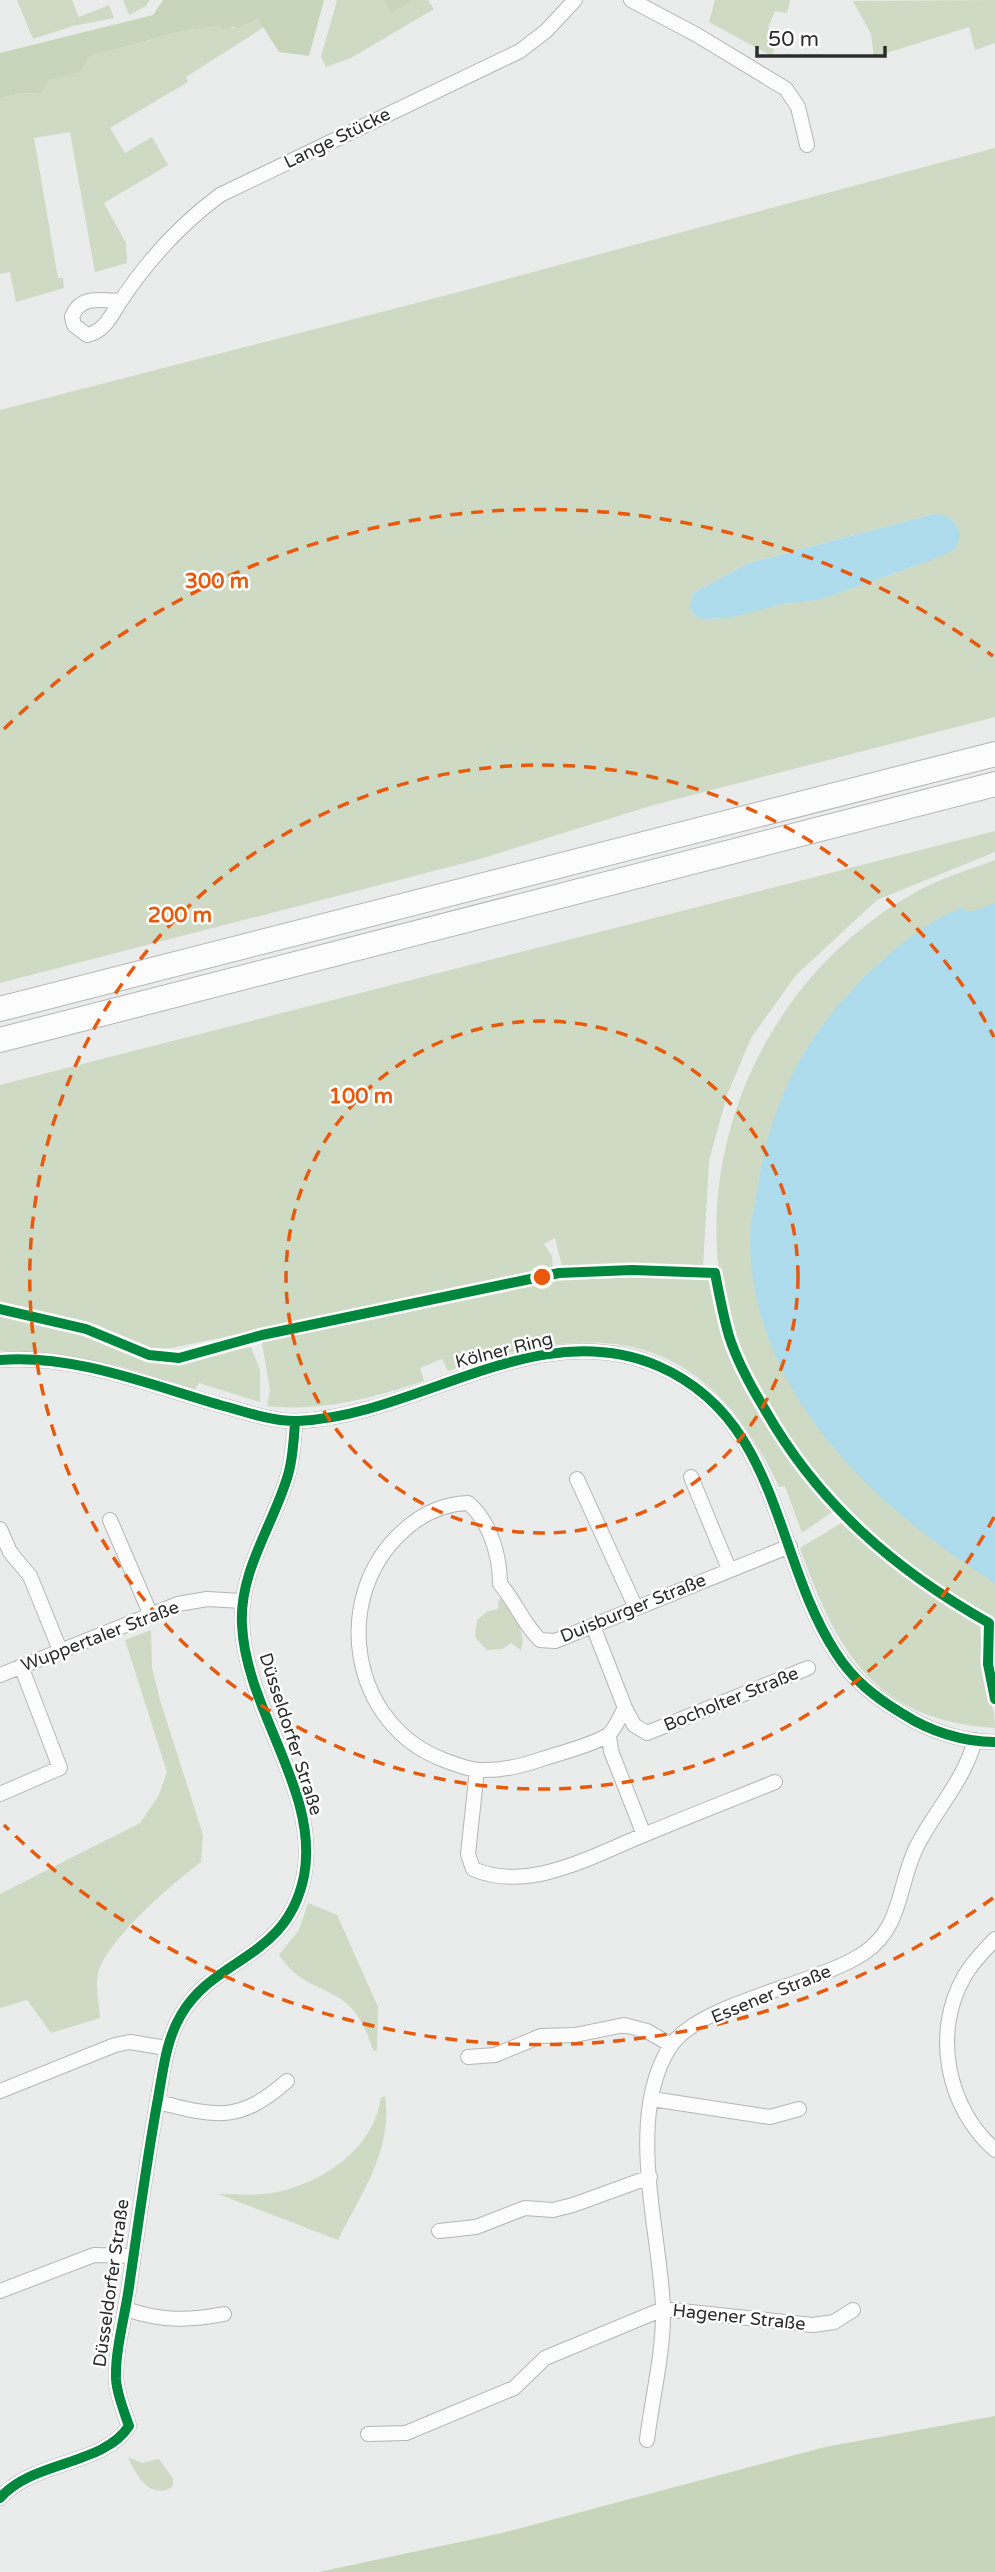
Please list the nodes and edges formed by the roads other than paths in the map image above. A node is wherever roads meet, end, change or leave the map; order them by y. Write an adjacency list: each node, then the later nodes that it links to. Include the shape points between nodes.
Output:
1 (575, 0): 4 (street, Lange Stücke, via 520,51 220,195 166,243)
2 (631, 0): 3 (street, via 786,89 798,107)
3 (807, 145)
4 (120, 302)
5 (995, 754): 7 (highway)
6 (995, 784): 8 (highway)
7 (0, 1009)
8 (0, 1040)
9 (0, 1360): 10 (street, Kölner Ring, via 109,1372 261,1416)
10 (295, 1421): 15 (street, Kölner Ring, via 384,1404 525,1358 569,1351 620,1354 659,1367 687,1383 727,1418 754,1456); 17 (street, Düsseldorfer Straße, via 288,1476)
11 (691, 1477): 16 (street)
12 (577, 1479): 18 (street)
13 (110, 1520): 19 (street)
14 (0, 1529): 21 (street, via 10,1552 30,1576)
15 (790, 1546): 16 (street, Duisburger Straße); 27 (street, Kölner Ring, via 808,1603 851,1674 877,1698 914,1721)
16 (729, 1569): 18 (street, Duisburger Straße)
17 (242, 1601): 19 (street, Wuppertaler Straße, via 207,1599); 35 (street, Düsseldorfer Straße, via 251,1681 300,1809 307,1847 303,1877 296,1902 279,1929 254,1954 196,1993)
18 (635, 1606): 20 (street, Duisburger Straße)
19 (150, 1613): 21 (street, Wuppertaler Straße)
20 (593, 1626): 25 (street); 29 (street, Duisburger Straße, via 555,1641 540,1640 527,1628 514,1600 500,1584 500,1563 480,1513 468,1503 447,1503 420,1517 392,1541 368,1577 359,1613 359,1651 367,1682 391,1723 425,1752)
21 (61, 1650): 22 (street, Wuppertaler Straße)
22 (21, 1666): 24 (street, Wuppertaler Straße); 31 (street, via 60,1768)
23 (808, 1668): 25 (street, Bocholter Straße, via 647,1733 634,1725)
24 (0, 1675)
25 (625, 1708): 26 (street)
26 (609, 1734): 29 (street, via 514,1768); 32 (street, via 611,1751)
27 (975, 1740): 28 (street, Kölner Ring); 34 (street, Essener Straße, via 968,1766 932,1816 915,1850 897,1913 866,1952 835,1969 721,2011)
28 (995, 1742)
29 (477, 1770): 32 (street, via 468,1854 473,1869 491,1877 549,1872)
30 (775, 1782): 32 (street)
31 (0, 1794)
32 (644, 1835)
33 (995, 1939): 42 (street, via 957,1992 947,2028 957,2097 972,2124)
34 (671, 2045): 36 (street, via 624,2025 541,2036 495,2055); 39 (street, via 658,2071)
35 (166, 2048): 38 (street, via 130,2042 115,2045); 40 (street, Düsseldorfer Straße)
36 (468, 2057)
37 (287, 2081): 40 (street, via 263,2102 239,2112 212,2114)
38 (0, 2091)
39 (652, 2099): 41 (street, via 770,2117); 43 (street)
40 (158, 2102): 45 (street, Düsseldorfer Straße)
41 (799, 2109)
42 (995, 2150)
43 (650, 2177): 44 (street, via 573,2205 553,2210 525,2208 476,2227); 48 (street)
44 (439, 2231)
45 (133, 2256): 46 (street, via 94,2255); 47 (street, Düsseldorfer Straße)
46 (0, 2291)
47 (126, 2309): 50 (street, via 170,2320); 53 (street, Düsseldorfer Straße, via 116,2378 129,2426 111,2445 28,2476)
48 (663, 2309): 49 (street, Hagener Straße, via 813,2325 834,2322); 51 (street, via 545,2358 514,2388 406,2433); 52 (street)
49 (853, 2310)
50 (224, 2314)
51 (368, 2434)
52 (647, 2440)
53 (0, 2498)

